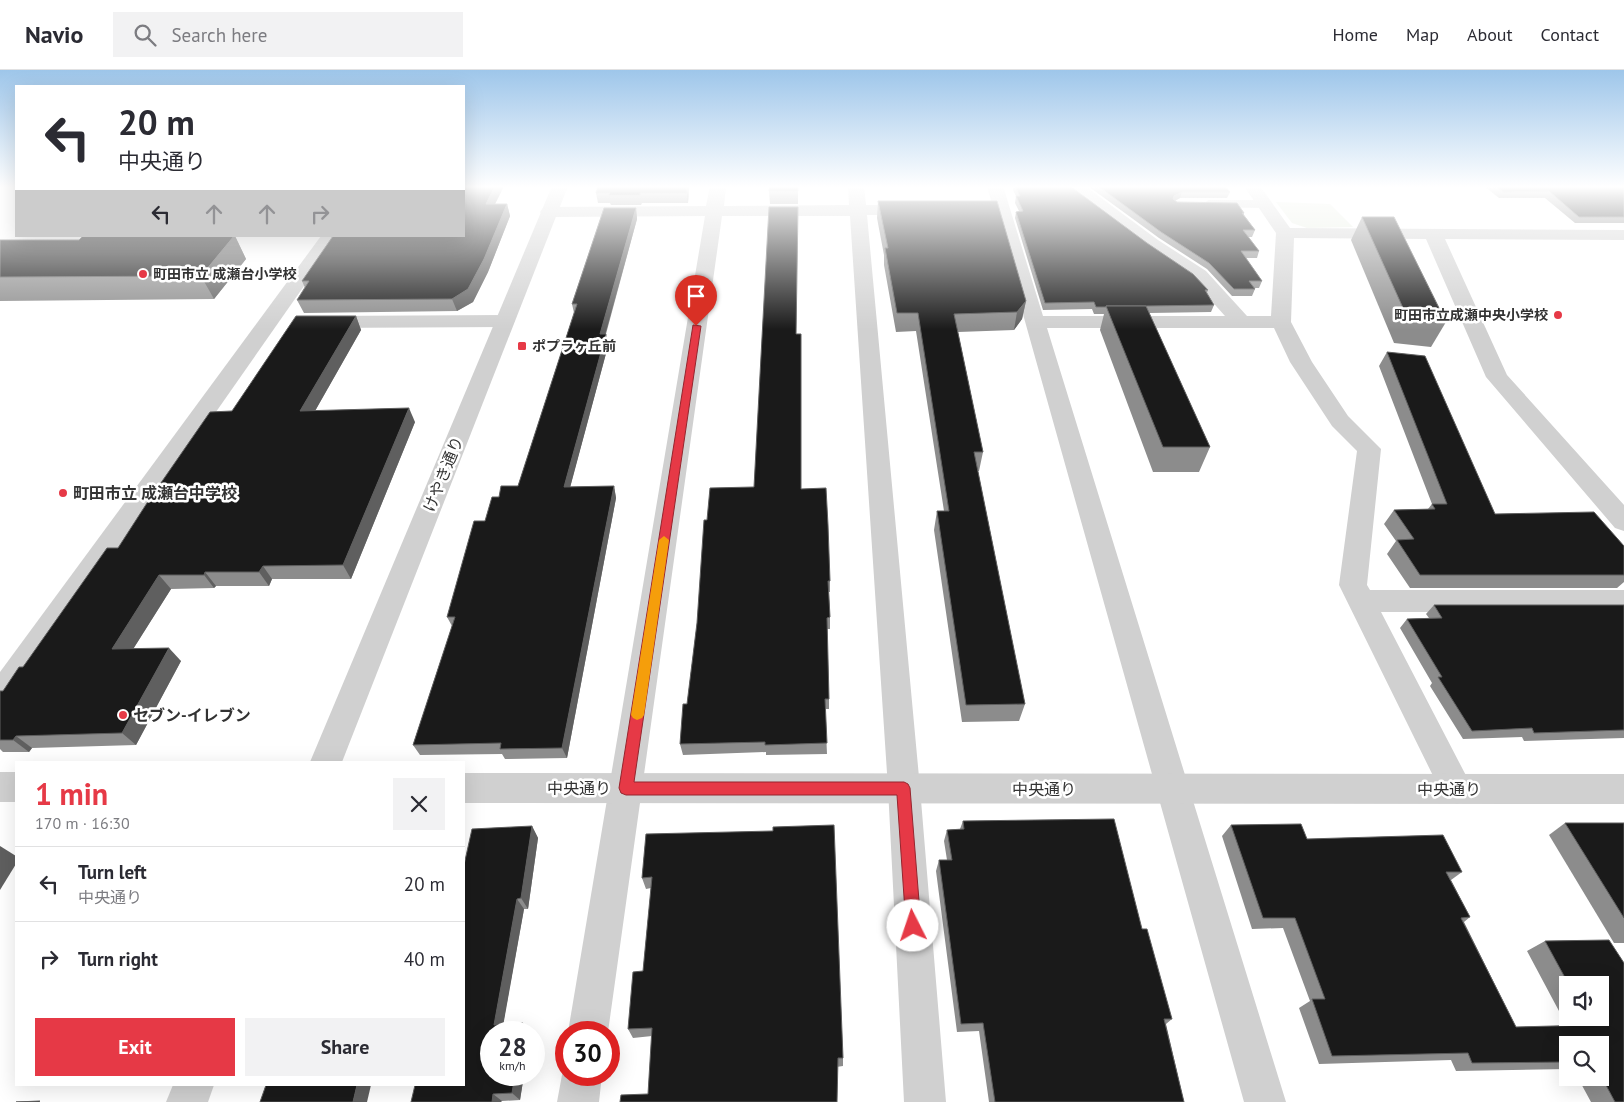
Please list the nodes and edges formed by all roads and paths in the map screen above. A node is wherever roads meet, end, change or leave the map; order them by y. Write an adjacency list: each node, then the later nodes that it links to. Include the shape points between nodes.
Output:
1 (540, 234): 11 (street, けやき通り)
2 (710, 234): 24 (street)
3 (859, 234): 25 (street)
4 (1002, 234): 13 (street)
5 (1139, 234): 14 (street, via 1199,275)
6 (1285, 234): 15 (street)
7 (1297, 234): 9 (street)
8 (1624, 235): 9 (street)
9 (1434, 236): 16 (street, via 1497,377)
10 (329, 237): 12 (street)
11 (505, 321): 12 (street); 20 (street, けやき通り)
12 (285, 322): 19 (street)
13 (1036, 322): 14 (street); 26 (street)
14 (1241, 322): 15 (street)
15 (1281, 322): 17 (street, via 1301,362 1340,421 1369,449 1353,584)
16 (1624, 522)
17 (1361, 600): 18 (street); 27 (street)
18 (1624, 601)
19 (0, 696)
20 (326, 761)
21 (0, 787): 22 (street)
22 (15, 788)
23 (465, 788): 24 (street, 中央通り)
24 (626, 788): 25 (street, 中央通り); 29 (street)
25 (904, 788): 26 (street, 中央通り); 34 (street)
26 (1173, 789): 27 (street, 中央通り); 35 (street)
27 (1457, 789): 28 (street, 中央通り)
28 (1624, 790)
29 (590, 1021)
30 (194, 1086): 32 (street)
31 (580, 1086): 33 (street)
32 (187, 1102)
33 (578, 1102)
34 (925, 1102)
35 (1265, 1102)

